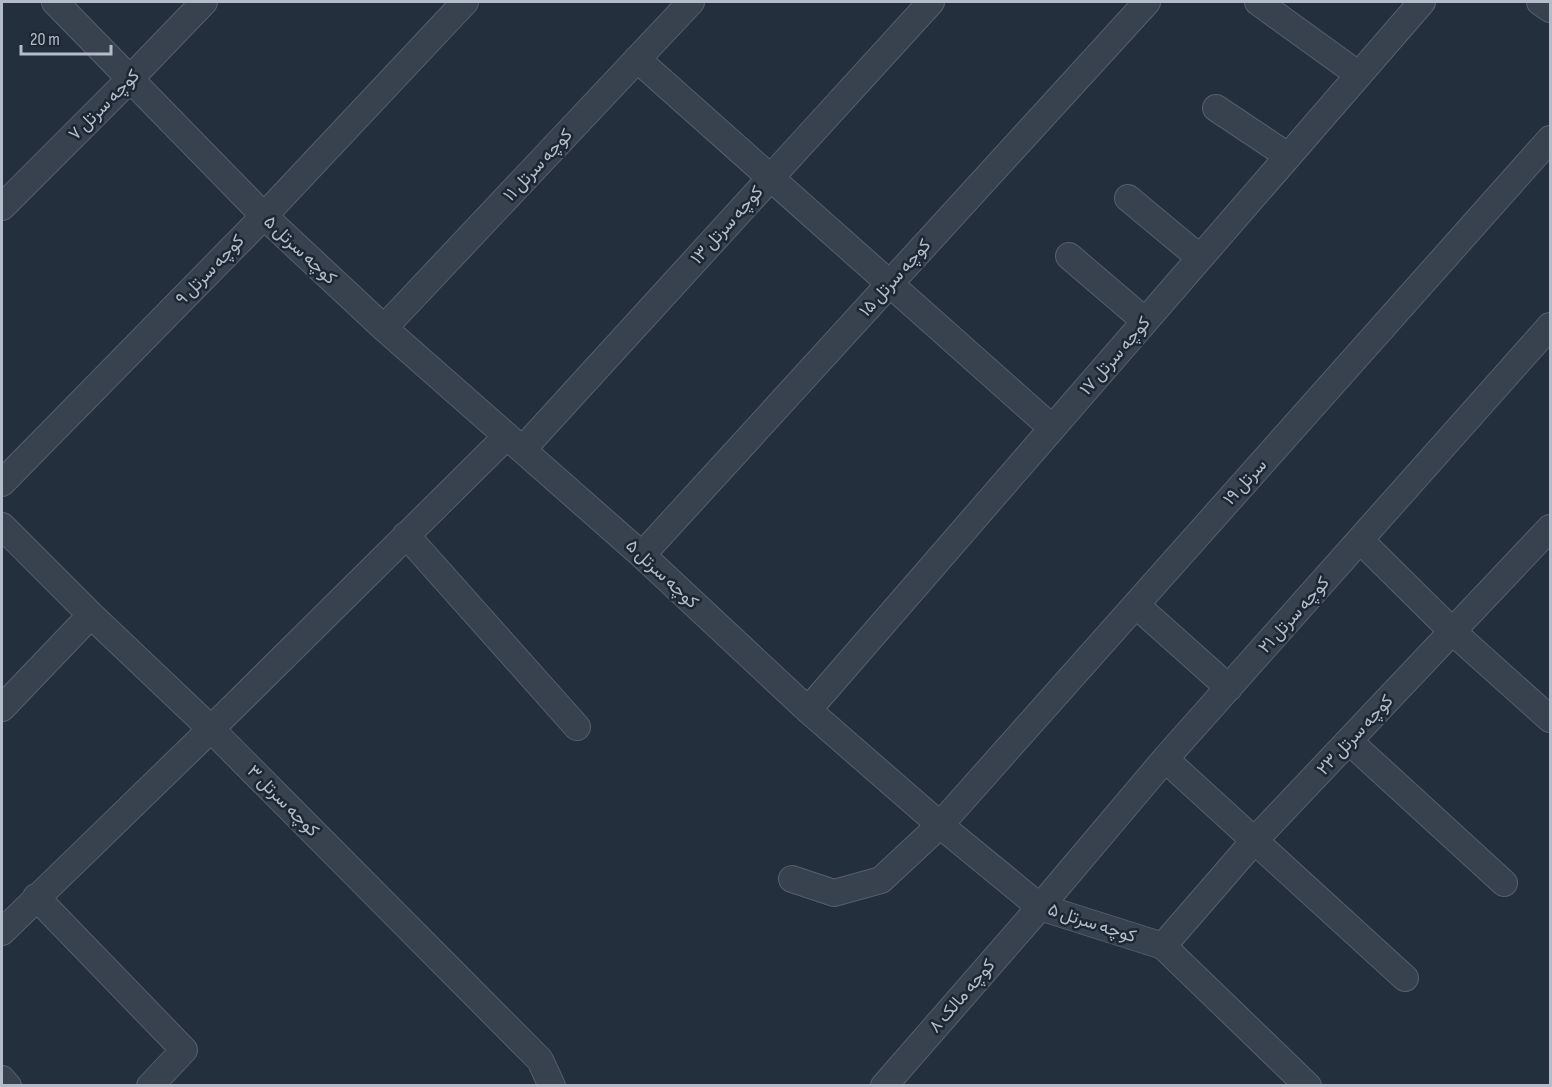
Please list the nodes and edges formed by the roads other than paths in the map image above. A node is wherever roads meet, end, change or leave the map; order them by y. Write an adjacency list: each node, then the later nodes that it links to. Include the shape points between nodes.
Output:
1 (56, 2): 13 (street, کوچه سرتل ۵)
2 (204, 2): 13 (street, کوچه سرتل ۷)
3 (465, 2): 20 (street, کوچه سرتل ۹)
4 (691, 2): 11 (street, کوچه سرتل ۱۱)
5 (931, 2): 17 (street, کوچه سرتل ۱۳)
6 (1147, 2): 23 (street, کوچه سرتل ۱۵)
7 (1258, 2): 12 (street)
8 (1422, 2): 12 (street, کوچه سرتل ۱۷)
9 (1540, 2): 10 (street)
10 (1551, 9)
11 (637, 59): 17 (street); 26 (street, کوچه سرتل ۱۱)
12 (1359, 75): 16 (street, کوچه سرتل ۱۷)
13 (129, 80): 19 (street, کوچه سرتل ۷); 20 (street, کوچه سرتل ۵)
14 (1216, 108): 16 (street)
15 (1551, 139): 35 (street, سرتل ۱۹)
16 (1288, 156): 22 (street, کوچه سرتل ۱۷)
17 (770, 178): 23 (street); 28 (street, کوچه سرتل ۱۳)
18 (1128, 198): 22 (street)
19 (2, 207)
20 (264, 216): 26 (street, کوچه سرتل ۵); 29 (street, کوچه سرتل ۹)
21 (1069, 256): 24 (street)
22 (1200, 258): 24 (street, کوچه سرتل ۱۷)
23 (889, 284): 27 (street); 34 (street, کوچه سرتل ۱۵)
24 (1145, 321): 27 (street, کوچه سرتل ۱۷)
25 (1551, 326): 33 (street, کوچه سرتل ۲۱)
26 (384, 328): 28 (street, کوچه سرتل ۵)
27 (1052, 428): 40 (street, کوچه سرتل ۱۷)
28 (515, 442): 32 (street, کوچه سرتل ۱۳); 34 (street, کوچه سرتل ۵)
29 (2, 483)
30 (2, 526): 36 (street, کوچه سرتل ۳)
31 (1551, 528): 37 (street, کوچه سرتل ۲۳)
32 (406, 535): 42 (street); 43 (street, کوچه سرتل ۱۳)
33 (1361, 541): 37 (street); 38 (street, کوچه سرتل ۲۱)
34 (642, 555): 40 (street, کوچه سرتل ۵)
35 (1136, 606): 38 (street); 46 (street, سرتل ۱۹)
36 (91, 615): 39 (street); 43 (street, کوچه سرتل ۳)
37 (1453, 632): 41 (street); 44 (street, کوچه سرتل ۲۳)
38 (1229, 688): 45 (street, کوچه سرتل ۲۱)
39 (2, 708)
40 (808, 710): 46 (street, کوچه سرتل ۵)
41 (1551, 719)
42 (577, 727)
43 (211, 729): 50 (street, کوچه سرتل ۱۳); 59 (street, کوچه سرتل ۳, via 540,1060)
44 (1350, 742): 47 (street, کوچه سرتل ۲۳); 49 (street)
45 (1165, 759): 47 (street); 51 (street, کوچه سرتل ۲۱)
46 (940, 825): 48 (street, سرتل ۱۹, via 881,880 834,893); 51 (street, کوچه سرتل ۵)
47 (1254, 841): 53 (street, کوچه سرتل ۲۳); 54 (street)
48 (792, 879)
49 (1504, 883)
50 (36, 897): 52 (street, کوچه سرتل ۱۳); 58 (street, via 184,1050)
51 (1041, 907): 53 (street, کوچه سرتل ۵); 60 (street, کوچه مالک ۸)
52 (6, 917)
53 (1163, 946): 56 (street, کوچه سرتل ۵)
54 (1405, 978)
55 (2, 1079): 57 (street)
56 (1291, 1080)
57 (8, 1086)
58 (150, 1086)
59 (552, 1086)
60 (884, 1086)

